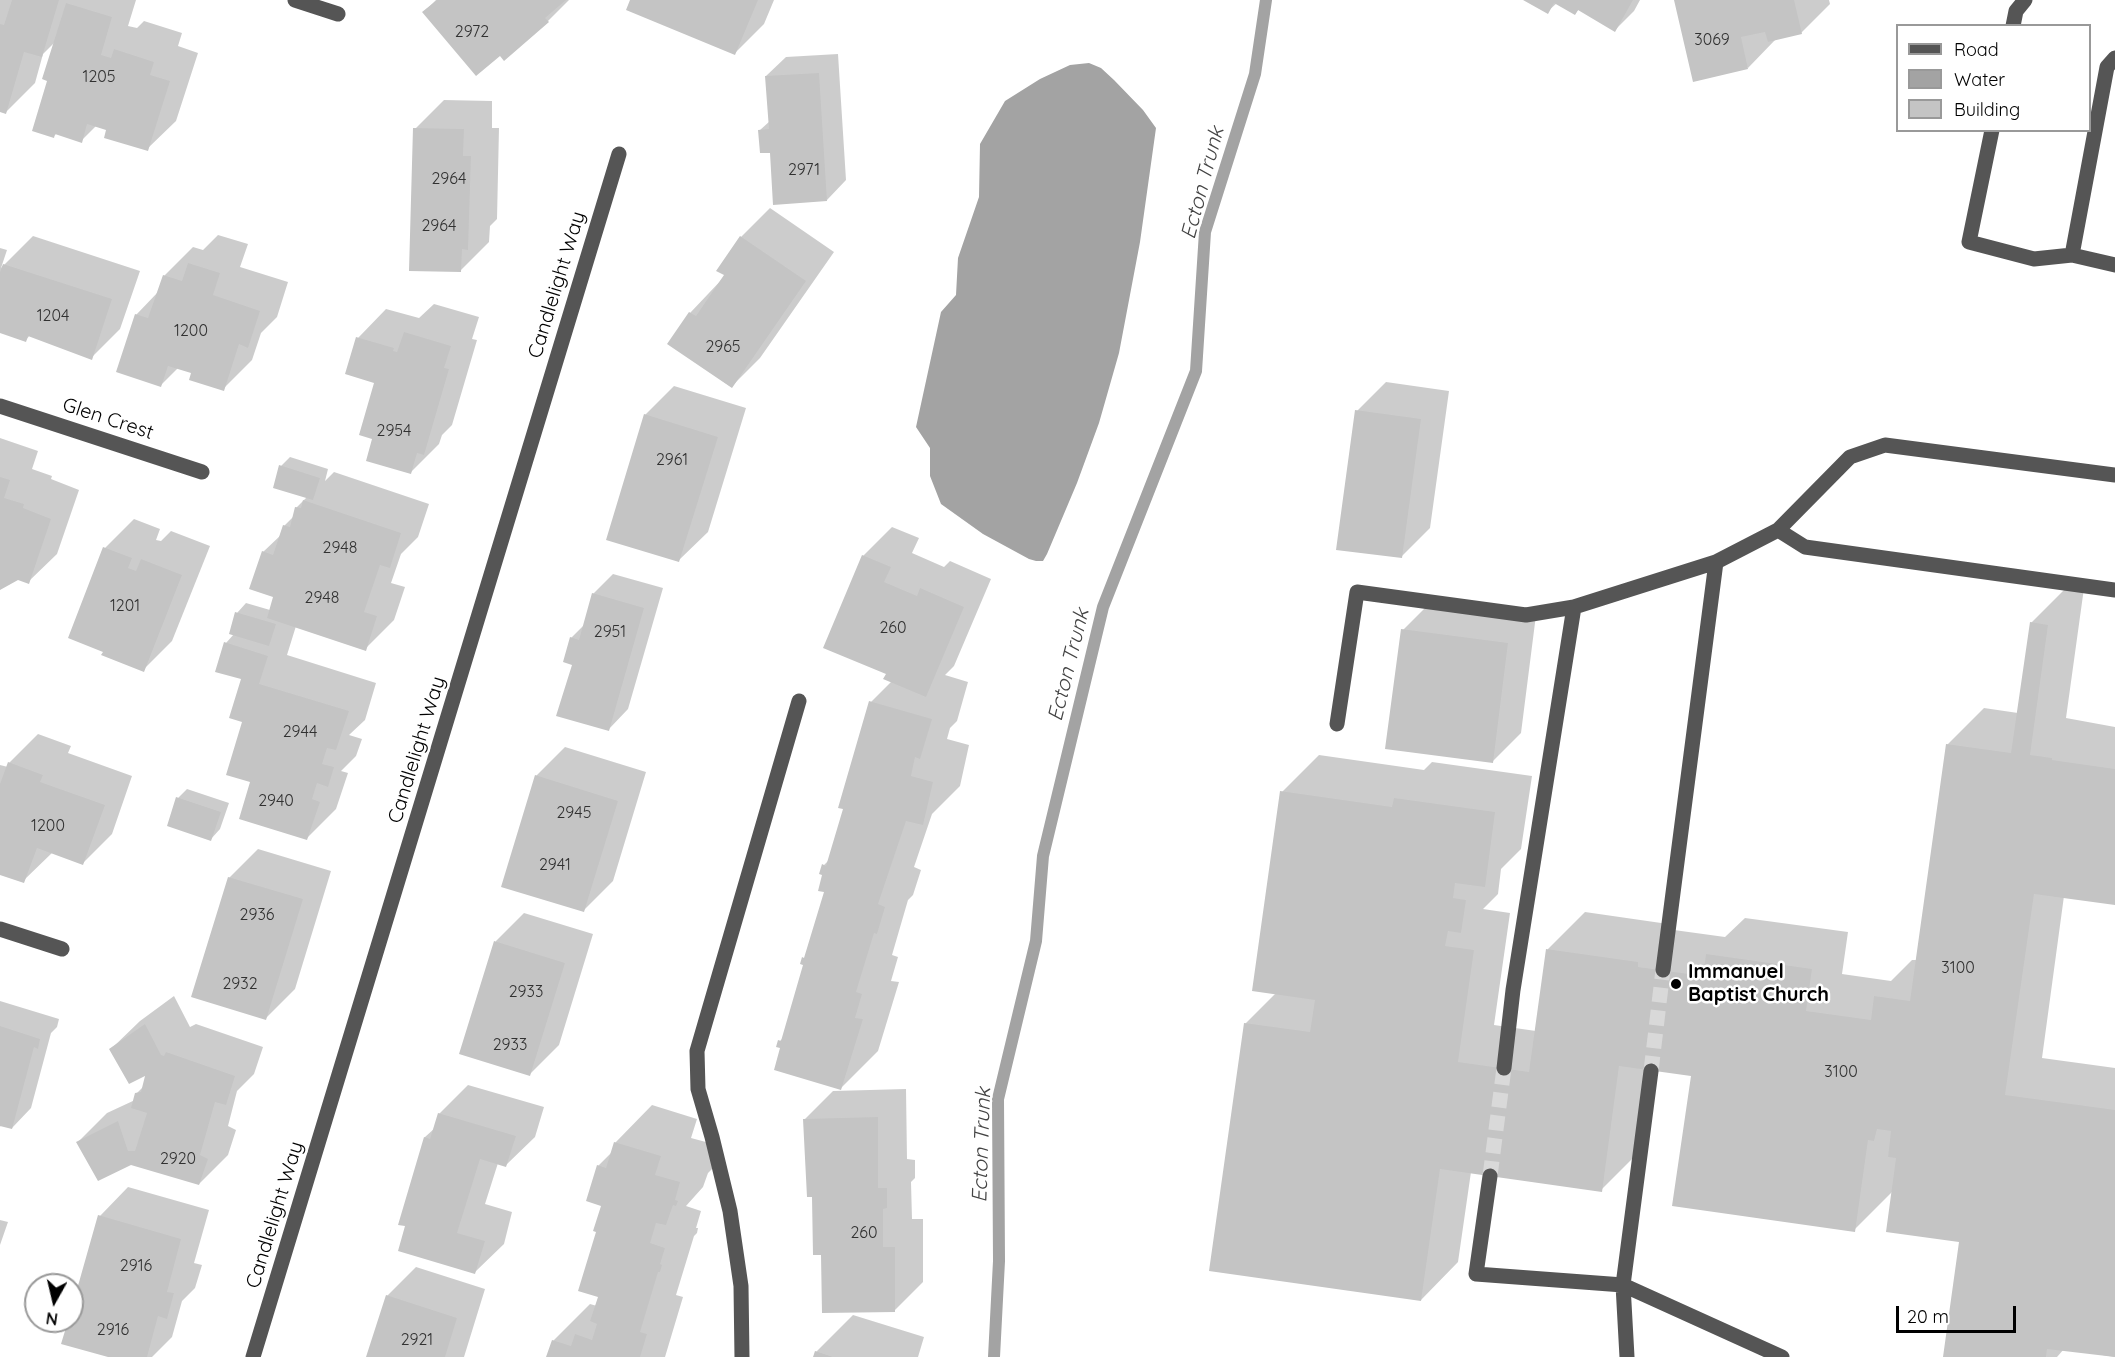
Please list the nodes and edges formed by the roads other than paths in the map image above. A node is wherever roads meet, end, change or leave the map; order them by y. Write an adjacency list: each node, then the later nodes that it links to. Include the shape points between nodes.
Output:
1 (295, 0): 3 (street)
2 (2025, 0): 4 (street, via 2016,11)
3 (338, 14)
4 (2013, 24)
5 (2115, 57): 8 (street, via 2107,67)
6 (1992, 132): 8 (street, via 1969,242 2034,259)
7 (619, 154): 26 (street, Candlelight Way)
8 (2072, 255): 9 (street)
9 (2115, 265)
10 (0, 406): 11 (street, Glen Crest)
11 (202, 472)
12 (2115, 475): 13 (street, via 1885,445 1850,457)
13 (1778, 530): 14 (street); 15 (street, via 1805,547)
14 (1716, 562): 16 (street); 21 (street)
15 (2115, 590)
16 (1574, 608): 18 (street, via 1526,615 1357,592); 22 (street)
17 (799, 701): 27 (street, via 697,1051 698,1089 730,1211 741,1286)
18 (1337, 724)
19 (0, 929): 20 (street)
20 (62, 949)
21 (1663, 970)
22 (1504, 1068)
23 (1651, 1071): 25 (street)
24 (1490, 1176): 25 (street, via 1476,1274)
25 (1623, 1285): 28 (street); 29 (street)
26 (253, 1357)
27 (742, 1357)
28 (1627, 1357)
29 (1782, 1357)

